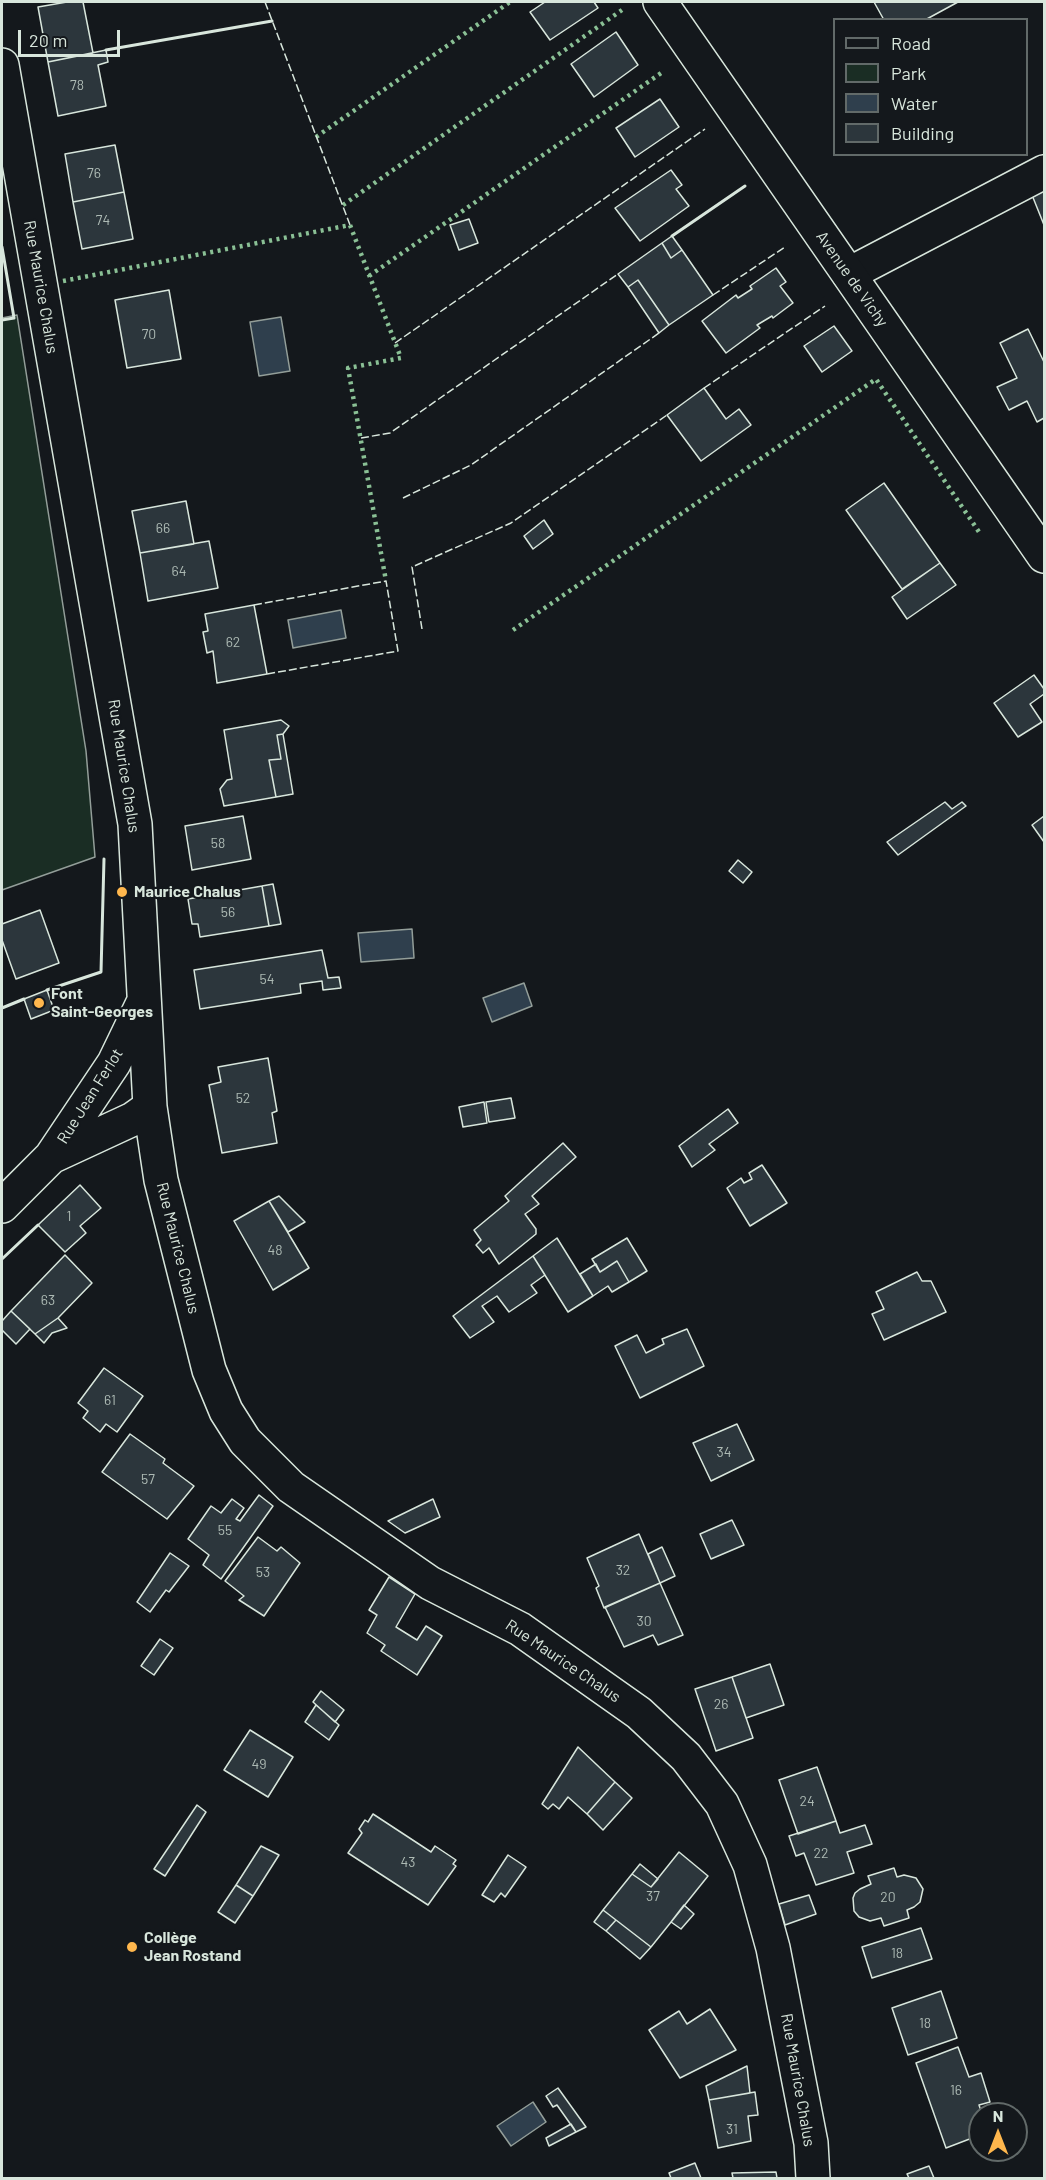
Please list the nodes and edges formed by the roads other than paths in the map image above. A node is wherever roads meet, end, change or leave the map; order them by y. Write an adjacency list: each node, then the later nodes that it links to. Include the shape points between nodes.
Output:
1 (660, 2): 4 (street, Avenue de Vichy)
2 (2, 65): 6 (street, Rue Maurice Chalus, via 135,824)
3 (1044, 172): 4 (street)
4 (849, 274): 5 (street, Avenue de Vichy)
5 (1044, 556)
6 (144, 1002): 7 (street, Rue Maurice Chalus); 8 (street, Rue Jean Ferlot, via 114,1063)
7 (150, 1107): 8 (street, Rue Jean Ferlot, via 133,1119); 10 (street, Rue Maurice Chalus, via 161,1180 209,1370 226,1411 245,1441 291,1487 430,1582 520,1629 639,1713 686,1757 722,1804 750,1865 773,1948 812,2143)
8 (51, 1157): 9 (street, Rue Jean Ferlot)
9 (2, 1205)
10 (813, 2178)

